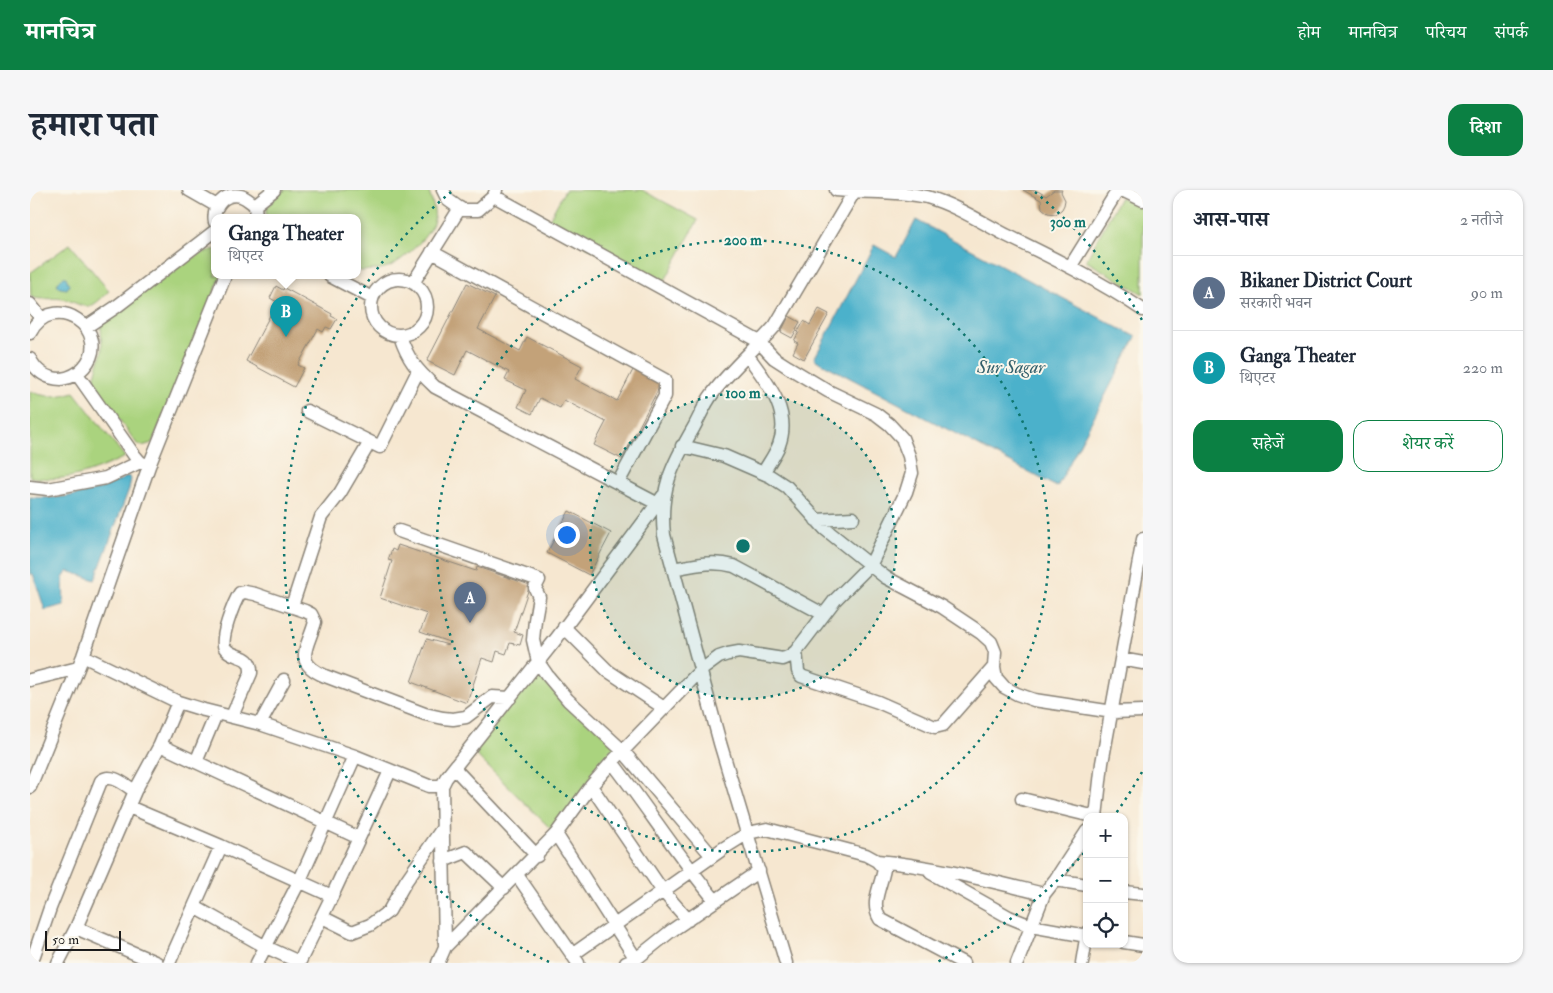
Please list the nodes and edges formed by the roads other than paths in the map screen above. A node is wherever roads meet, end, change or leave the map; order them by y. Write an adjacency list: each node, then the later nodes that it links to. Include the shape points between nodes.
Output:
1 (189, 190): 10 (street)
2 (274, 190): 12 (street)
3 (443, 190): 11 (street, via 448,200)
4 (836, 190): 7 (street)
5 (1118, 190): 16 (street)
6 (1122, 190): 9 (street)
7 (854, 192): 16 (street, via 909,193 927,197); 27 (street, via 775,326)
8 (495, 193): 11 (street, via 478,210); 27 (street)
9 (1143, 200)
10 (217, 206): 12 (street, via 230,196 239,196 246,198); 13 (street)
11 (460, 208): 15 (street)
12 (256, 212)
13 (215, 214)
14 (211, 234): 24 (street)
15 (432, 252): 19 (street); 37 (street, via 665,380 665,396)
16 (1070, 268): 22 (street)
17 (224, 279): 35 (street)
18 (336, 279): 20 (street)
19 (413, 282): 20 (street, via 399,279 384,283); 26 (street, via 425,296 426,314 417,330)
20 (372, 298): 26 (street, via 370,307 376,324 382,331)
21 (30, 304): 23 (street)
22 (1143, 310)
23 (42, 319): 24 (street, via 53,314 65,314 77,318); 25 (street)
24 (86, 327): 31 (street, via 92,352)
25 (30, 334)
26 (400, 336): 30 (street, via 406,355)
27 (760, 343): 28 (street); 44 (street, via 788,367 876,414 902,438 910,456 912,473)
28 (748, 356): 34 (street, via 712,394); 36 (street, via 773,392 782,421 779,446)
29 (31, 364): 31 (street, via 56,378)
30 (418, 371): 33 (street, via 380,447); 37 (street, via 435,387)
31 (77, 374): 35 (street, via 134,455)
32 (307, 411): 33 (street)
33 (370, 442): 46 (street, via 340,493 321,517)
34 (682, 446): 36 (street, via 724,456); 39 (street)
35 (145, 464): 38 (street, via 106,478 48,489); 50 (street)
36 (763, 473): 41 (street, via 787,487)
37 (618, 483): 39 (street)
38 (30, 487)
39 (660, 500): 45 (street, via 664,535); 48 (street)
40 (852, 518): 41 (street)
41 (816, 520): 44 (street)
42 (399, 531): 52 (street, via 539,580 535,588 539,598 534,640)
43 (1143, 539): 51 (street)
44 (871, 564): 47 (street); 55 (street, via 885,577 942,607 981,633 991,642 995,652)
45 (673, 569): 47 (street, via 704,562 724,563); 56 (street)
46 (292, 606): 59 (street, via 304,611 315,622 305,650 305,660 314,671 443,718 466,717 492,697); 65 (street, via 245,592 240,593 236,600 223,640 224,648 248,662 251,673)
47 (824, 614): 49 (street)
48 (564, 627): 52 (street); 61 (street, via 608,671)
49 (796, 651): 55 (street, via 801,676 878,702 935,727 943,725); 56 (street, via 783,659 739,652 728,654 718,657)
50 (83, 656): 54 (street); 60 (street)
51 (1121, 659): 53 (street); 63 (street)
52 (538, 662): 59 (street); 68 (street, via 556,688)
53 (1143, 663)
54 (78, 668): 57 (street); 76 (street)
55 (994, 668): 63 (street, via 996,678 1017,694 1034,700)
56 (700, 672): 61 (street); 84 (street)
57 (30, 680)
58 (284, 680): 66 (street)
59 (510, 698): 72 (street)
60 (178, 702): 64 (street); 67 (street)
61 (664, 708): 68 (street)
62 (1143, 711): 63 (street)
63 (1113, 712): 80 (street, via 1102,763)
64 (216, 714): 65 (street); 70 (street)
65 (232, 716): 66 (street)
66 (260, 724): 69 (street)
67 (160, 745): 70 (street); 77 (street)
68 (623, 751): 71 (street); 90 (street)
69 (355, 756): 73 (street); 82 (street)
70 (196, 762): 82 (street)
71 (612, 762): 75 (street); 94 (street)
72 (454, 768): 74 (street); 89 (street)
73 (390, 771): 74 (street, via 429,786); 87 (street)
74 (442, 786): 83 (street)
75 (591, 786): 85 (street); 101 (street)
76 (30, 787)
77 (135, 791): 79 (street); 120 (street, via 110,777 101,781 50,908)
78 (1022, 798): 81 (street)
79 (129, 807): 88 (street); 112 (street)
80 (1096, 813)
81 (1083, 814)
82 (327, 823): 87 (street); 97 (street)
83 (442, 829): 92 (street); 108 (street, via 389,911 370,925 352,932)
84 (748, 833): 90 (street); 91 (street, via 767,829 866,855); 95 (street)
85 (556, 834): 89 (street); 110 (street)
86 (1083, 837): 98 (street)
87 (358, 838): 105 (street)
88 (221, 846): 97 (street); 107 (street)
89 (537, 856): 96 (street)
90 (712, 856): 94 (street)
91 (877, 861): 93 (street); 129 (street, via 884,869 875,903 880,920)
92 (443, 862): 100 (street, via 466,852); 117 (street)
93 (924, 868): 103 (street); 111 (street, via 980,902)
94 (690, 871): 101 (street); 106 (street)
95 (759, 871): 106 (street); 128 (street)
96 (517, 875): 100 (street); 119 (street)
97 (300, 880): 105 (street); 116 (street)
98 (1056, 880): 99 (street); 103 (street)
99 (1083, 884)
100 (504, 888): 117 (street)
101 (662, 890): 109 (street); 110 (street)
102 (1128, 892): 104 (street)
103 (1044, 894): 111 (street)
104 (1143, 894)
105 (332, 896): 108 (street)
106 (715, 900): 109 (street)
107 (195, 908): 116 (street); 124 (street)
108 (322, 917): 126 (street)
109 (688, 920): 121 (street)
110 (613, 925): 119 (street); 121 (street)
111 (1031, 926): 113 (street); 130 (street)
112 (76, 928): 122 (street); 123 (street)
113 (1083, 934)
114 (1128, 943): 115 (street)
115 (1143, 945)
116 (266, 947): 125 (street); 126 (street)
117 (446, 947): 127 (street)
118 (1085, 948): 131 (street)
119 (575, 959)
120 (33, 961)
121 (631, 961)
122 (58, 963)
123 (156, 963)
124 (170, 963)
125 (258, 963)
126 (299, 963)
127 (438, 963)
128 (786, 963)
129 (963, 963)
130 (1017, 963)
131 (1082, 963)

